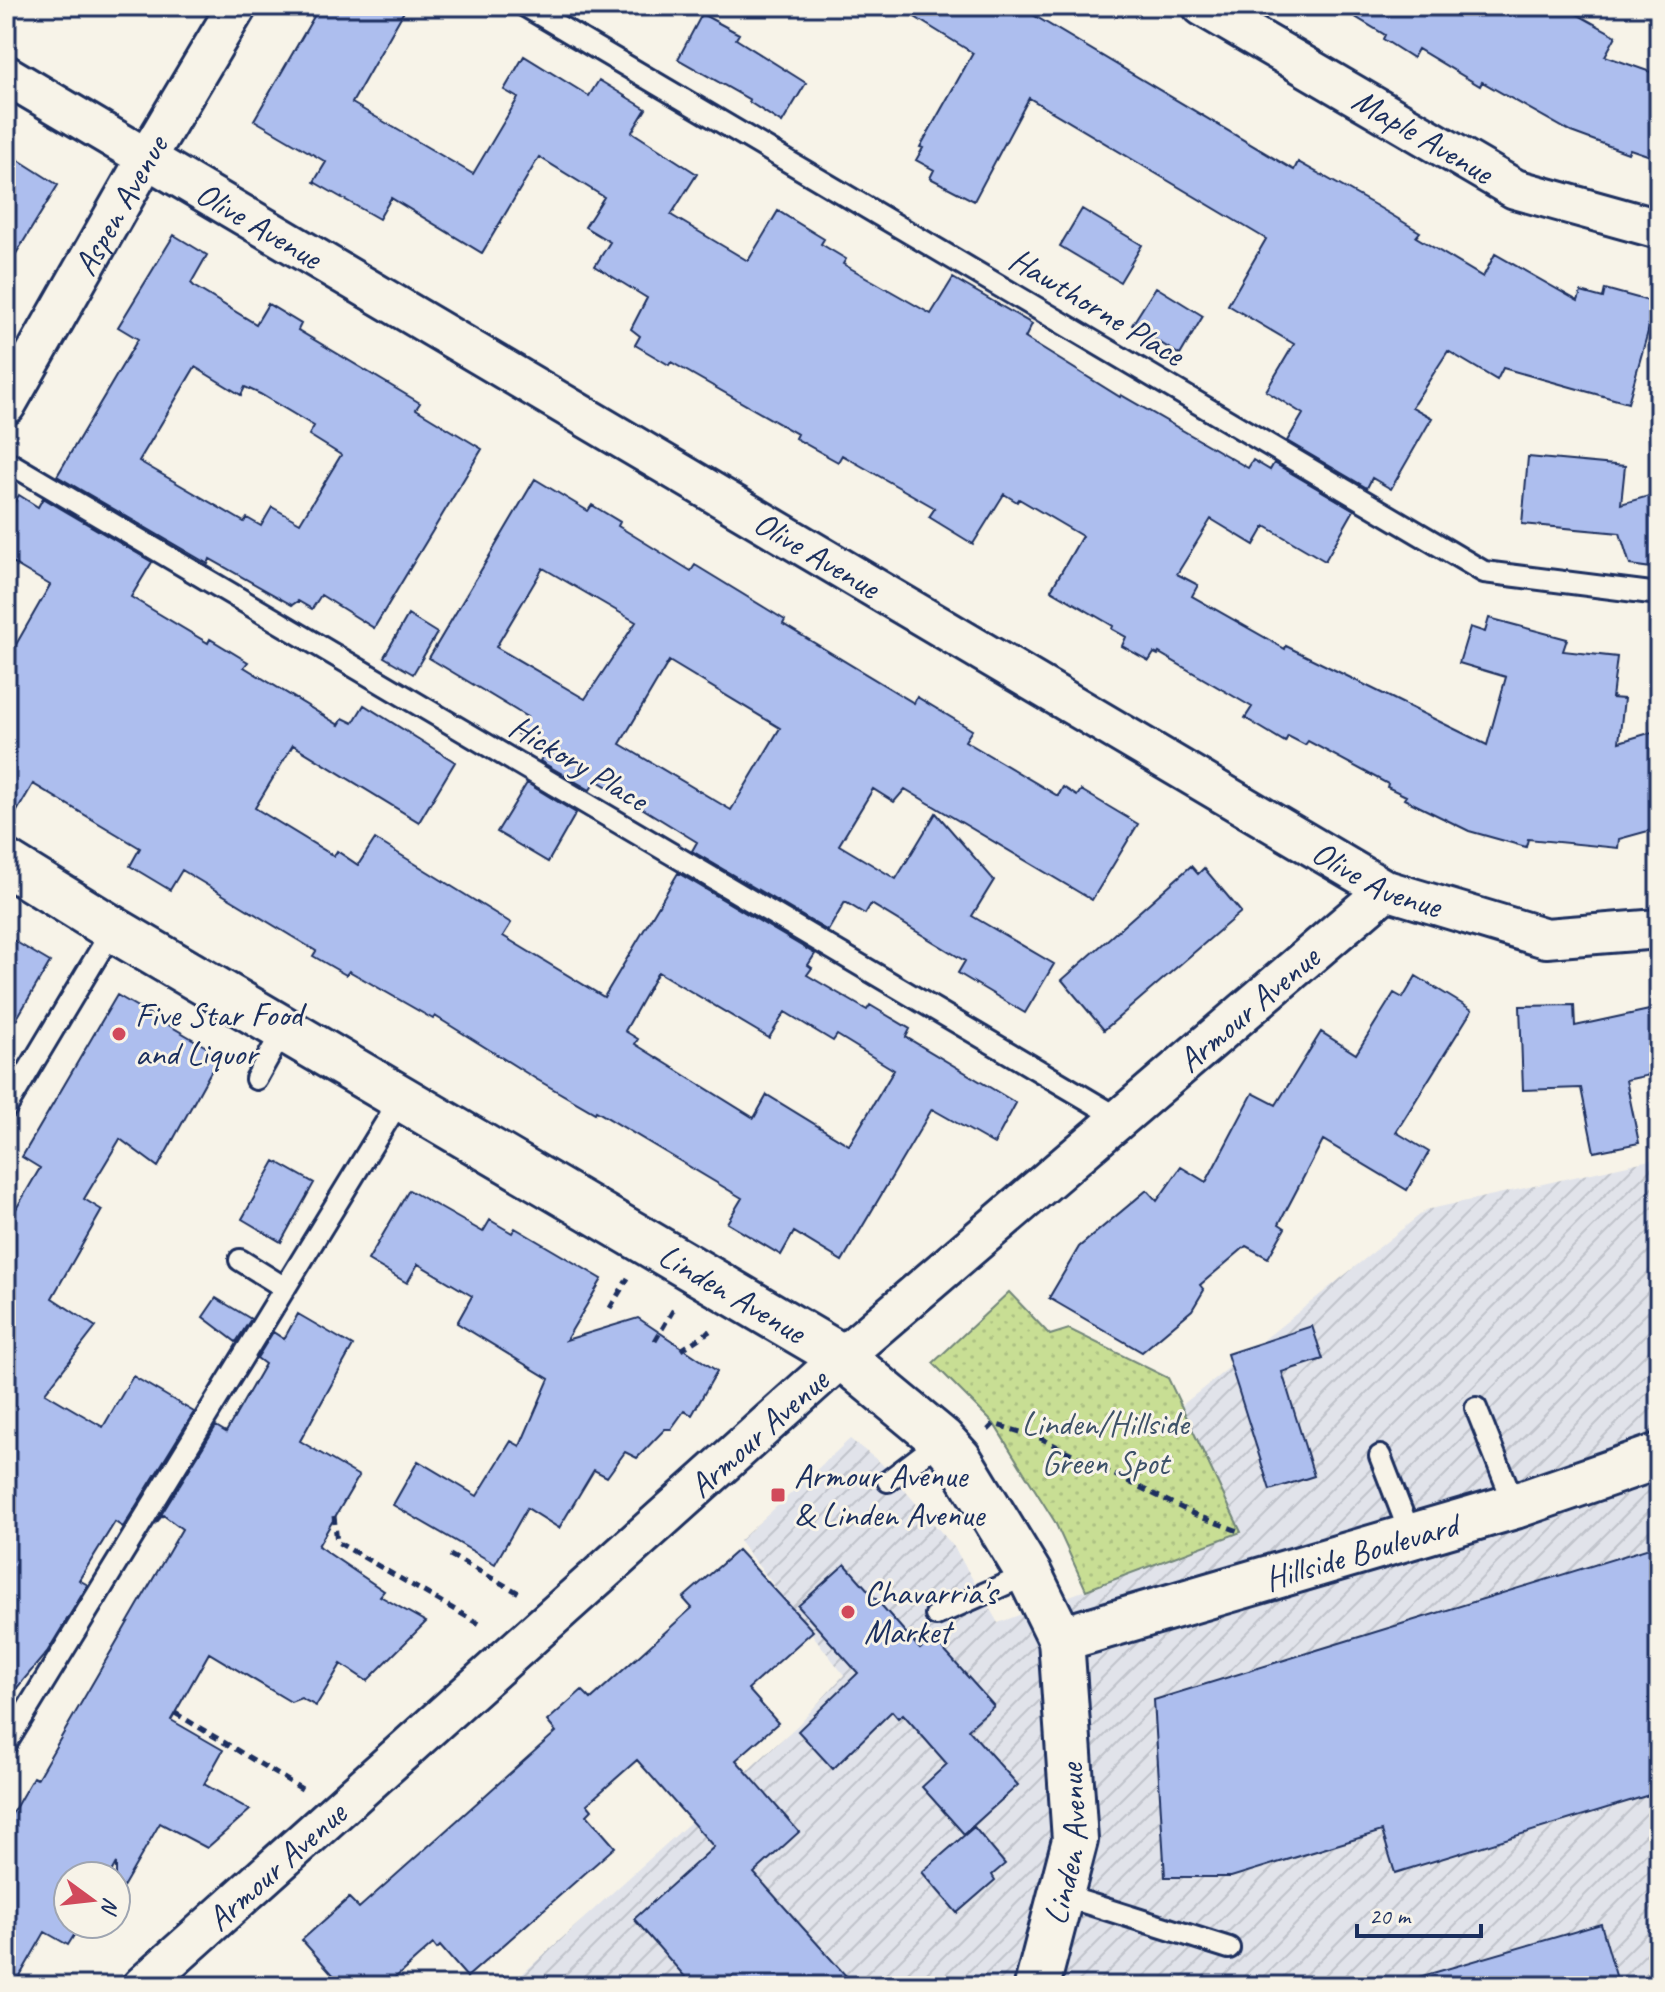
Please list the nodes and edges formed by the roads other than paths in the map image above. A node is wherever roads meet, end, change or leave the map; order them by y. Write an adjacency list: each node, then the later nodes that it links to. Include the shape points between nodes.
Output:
1 (237, 6): 5 (street, Aspen Avenue)
2 (525, 6): 9 (lane, Hawthorne Place, via 1484,572)
3 (1202, 6): 6 (street, Maple Avenue, via 1515,189)
4 (6, 75): 5 (street, Olive Avenue)
5 (146, 159): 7 (street, Aspen Avenue); 11 (street, Olive Avenue)
6 (1659, 229)
7 (6, 405)
8 (6, 461): 18 (lane, Hickory Place)
9 (1659, 594)
10 (6, 863): 12 (street, Linden Avenue)
11 (1386, 890): 13 (street, Olive Avenue, via 1546,938); 18 (street, Armour Avenue)
12 (113, 929): 14 (street, Linden Avenue); 17 (lane)
13 (1659, 929)
14 (284, 1029): 15 (lane); 16 (street, Linden Avenue)
15 (256, 1079)
16 (401, 1098): 20 (lane); 21 (street, Linden Avenue)
17 (6, 1108)
18 (1119, 1118): 21 (street, Armour Avenue)
19 (240, 1260): 20 (lane)
20 (285, 1288): 32 (lane)
21 (842, 1357): 23 (street, Linden Avenue); 36 (street, Armour Avenue)
22 (1476, 1408): 27 (lane)
23 (951, 1449): 26 (lane); 29 (street, Linden Avenue)
24 (1380, 1456): 28 (lane)
25 (1659, 1456): 27 (street, Hillside Boulevard)
26 (888, 1481)
27 (1515, 1506): 28 (street, Hillside Boulevard)
28 (1411, 1536): 31 (street, Hillside Boulevard)
29 (1029, 1574): 30 (lane); 31 (street, Linden Avenue)
30 (936, 1615)
31 (1061, 1639): 33 (street, Linden Avenue, via 1075,1840)
32 (6, 1744)
33 (1061, 1895): 34 (lane); 35 (street, Linden Avenue)
34 (1229, 1948)
35 (1038, 1985)
36 (142, 1986)

